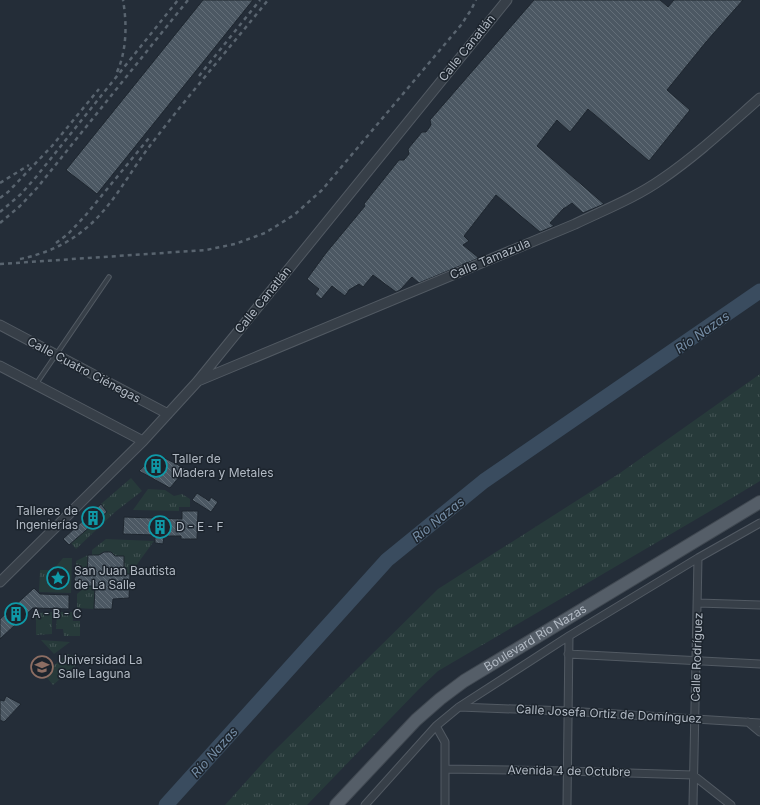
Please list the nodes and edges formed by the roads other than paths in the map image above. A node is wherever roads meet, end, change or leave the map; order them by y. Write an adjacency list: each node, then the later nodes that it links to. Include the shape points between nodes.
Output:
1 (507, 0): 7 (street, Calle Canatlán)
2 (760, 98): 7 (street, Calle Tamazula, via 697,153 661,180 624,201 575,224)
3 (109, 277): 5 (lane)
4 (0, 325): 5 (street, Calle Cuatro Ciénegas)
5 (56, 355): 8 (lane); 9 (street, Calle Cuatro Ciénegas)
6 (0, 366): 8 (street)
7 (197, 382): 9 (street, Calle Canatlán)
8 (35, 385): 10 (street)
9 (168, 414): 10 (street, Calle Canatlán)
10 (143, 441): 14 (street, Calle Canatlán)
11 (760, 502): 31 (main road, Boulevard Río Nazas, via 440,698)
12 (760, 523): 13 (street, Boulevard Río Nazas)
13 (698, 558): 15 (street, Calle Rodríguez); 17 (street, Boulevard Río Nazas)
14 (0, 582)
15 (698, 603): 16 (street); 19 (street, Calle Rodríguez)
16 (760, 605)
17 (569, 636): 18 (street); 21 (street, Boulevard Río Nazas)
18 (568, 654): 19 (street); 22 (street)
19 (697, 661): 20 (street); 23 (street, Calle Rodríguez)
20 (760, 664)
21 (459, 706): 22 (street, Calle Josefa Ortiz de Domínguez); 26 (street, Boulevard Río Nazas)
22 (567, 711): 23 (street, Calle Josefa Ortiz de Domínguez); 29 (street)
23 (695, 719): 24 (street, Calle Josefa Ortiz de Domínguez); 30 (street, Calle Rodríguez)
24 (748, 722): 25 (street, Calle Josefa Ortiz de Domínguez); 27 (street)
25 (760, 723)
26 (436, 726): 28 (street, via 445,742); 32 (street, Boulevard Río Nazas)
27 (760, 732)
28 (446, 770): 29 (street, Avenida 4 de Octubre); 33 (street)
29 (566, 771): 30 (street, Avenida 4 de Octubre); 34 (street)
30 (693, 775): 35 (street, Calle Rodríguez); 36 (street)
31 (336, 805)
32 (365, 805)
33 (445, 805)
34 (567, 805)
35 (693, 805)
36 (731, 805)

